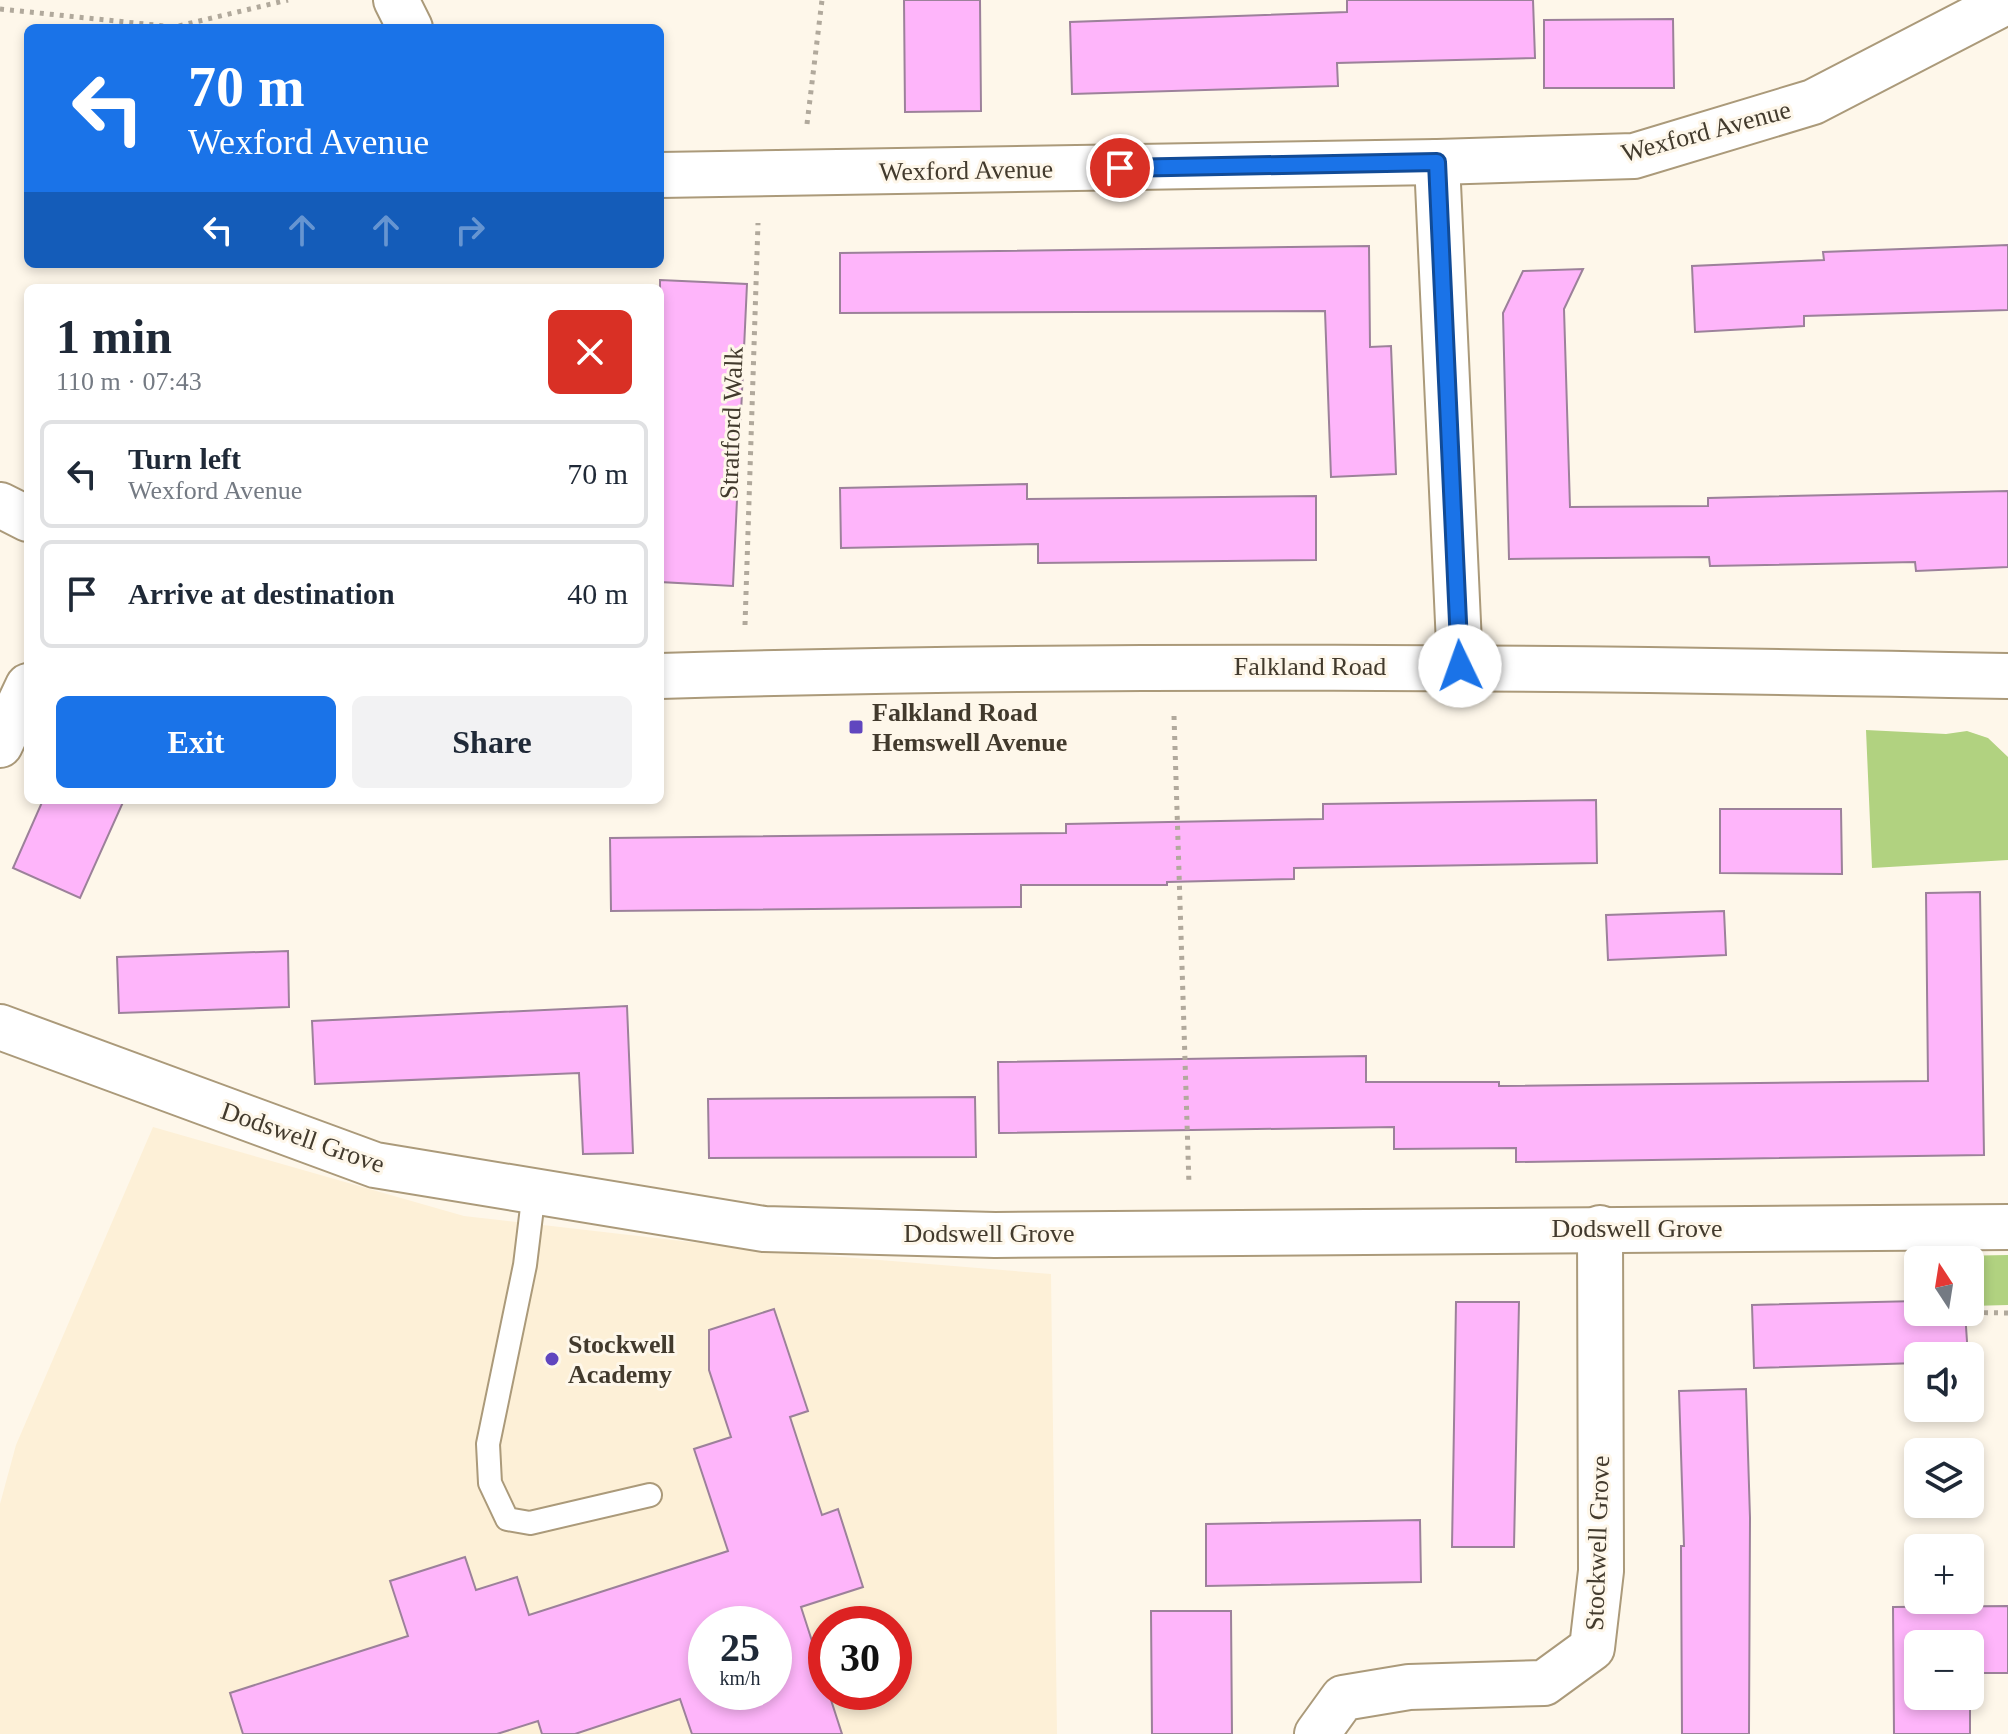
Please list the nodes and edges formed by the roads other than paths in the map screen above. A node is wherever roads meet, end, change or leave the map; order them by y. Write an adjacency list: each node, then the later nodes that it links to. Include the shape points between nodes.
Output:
1 (396, 0): 3 (street)
2 (2008, 1): 4 (street, Wexford Avenue, via 1813,102 1634,156)
3 (408, 24)
4 (1437, 162): 5 (street, Wexford Avenue); 8 (street)
5 (664, 175)
6 (0, 505): 7 (street)
7 (24, 517)
8 (1460, 666): 9 (street, Falkland Road); 10 (street, Falkland Road)
9 (664, 676)
10 (2008, 676)
11 (24, 694): 12 (street)
12 (0, 745)
13 (0, 1027): 14 (street, Dodswell Grove, via 375,1165)
14 (534, 1191): 16 (street, Dodswell Grove, via 764,1229 995,1235); 17 (lane, via 525,1265 488,1444 490,1483 507,1519 530,1523)
15 (2008, 1227): 16 (street, Dodswell Grove)
16 (1600, 1228): 18 (street, Stockwell Grove, via 1601,1571 1592,1648 1544,1683 1409,1687 1343,1698)
17 (650, 1495)
18 (1317, 1734)

